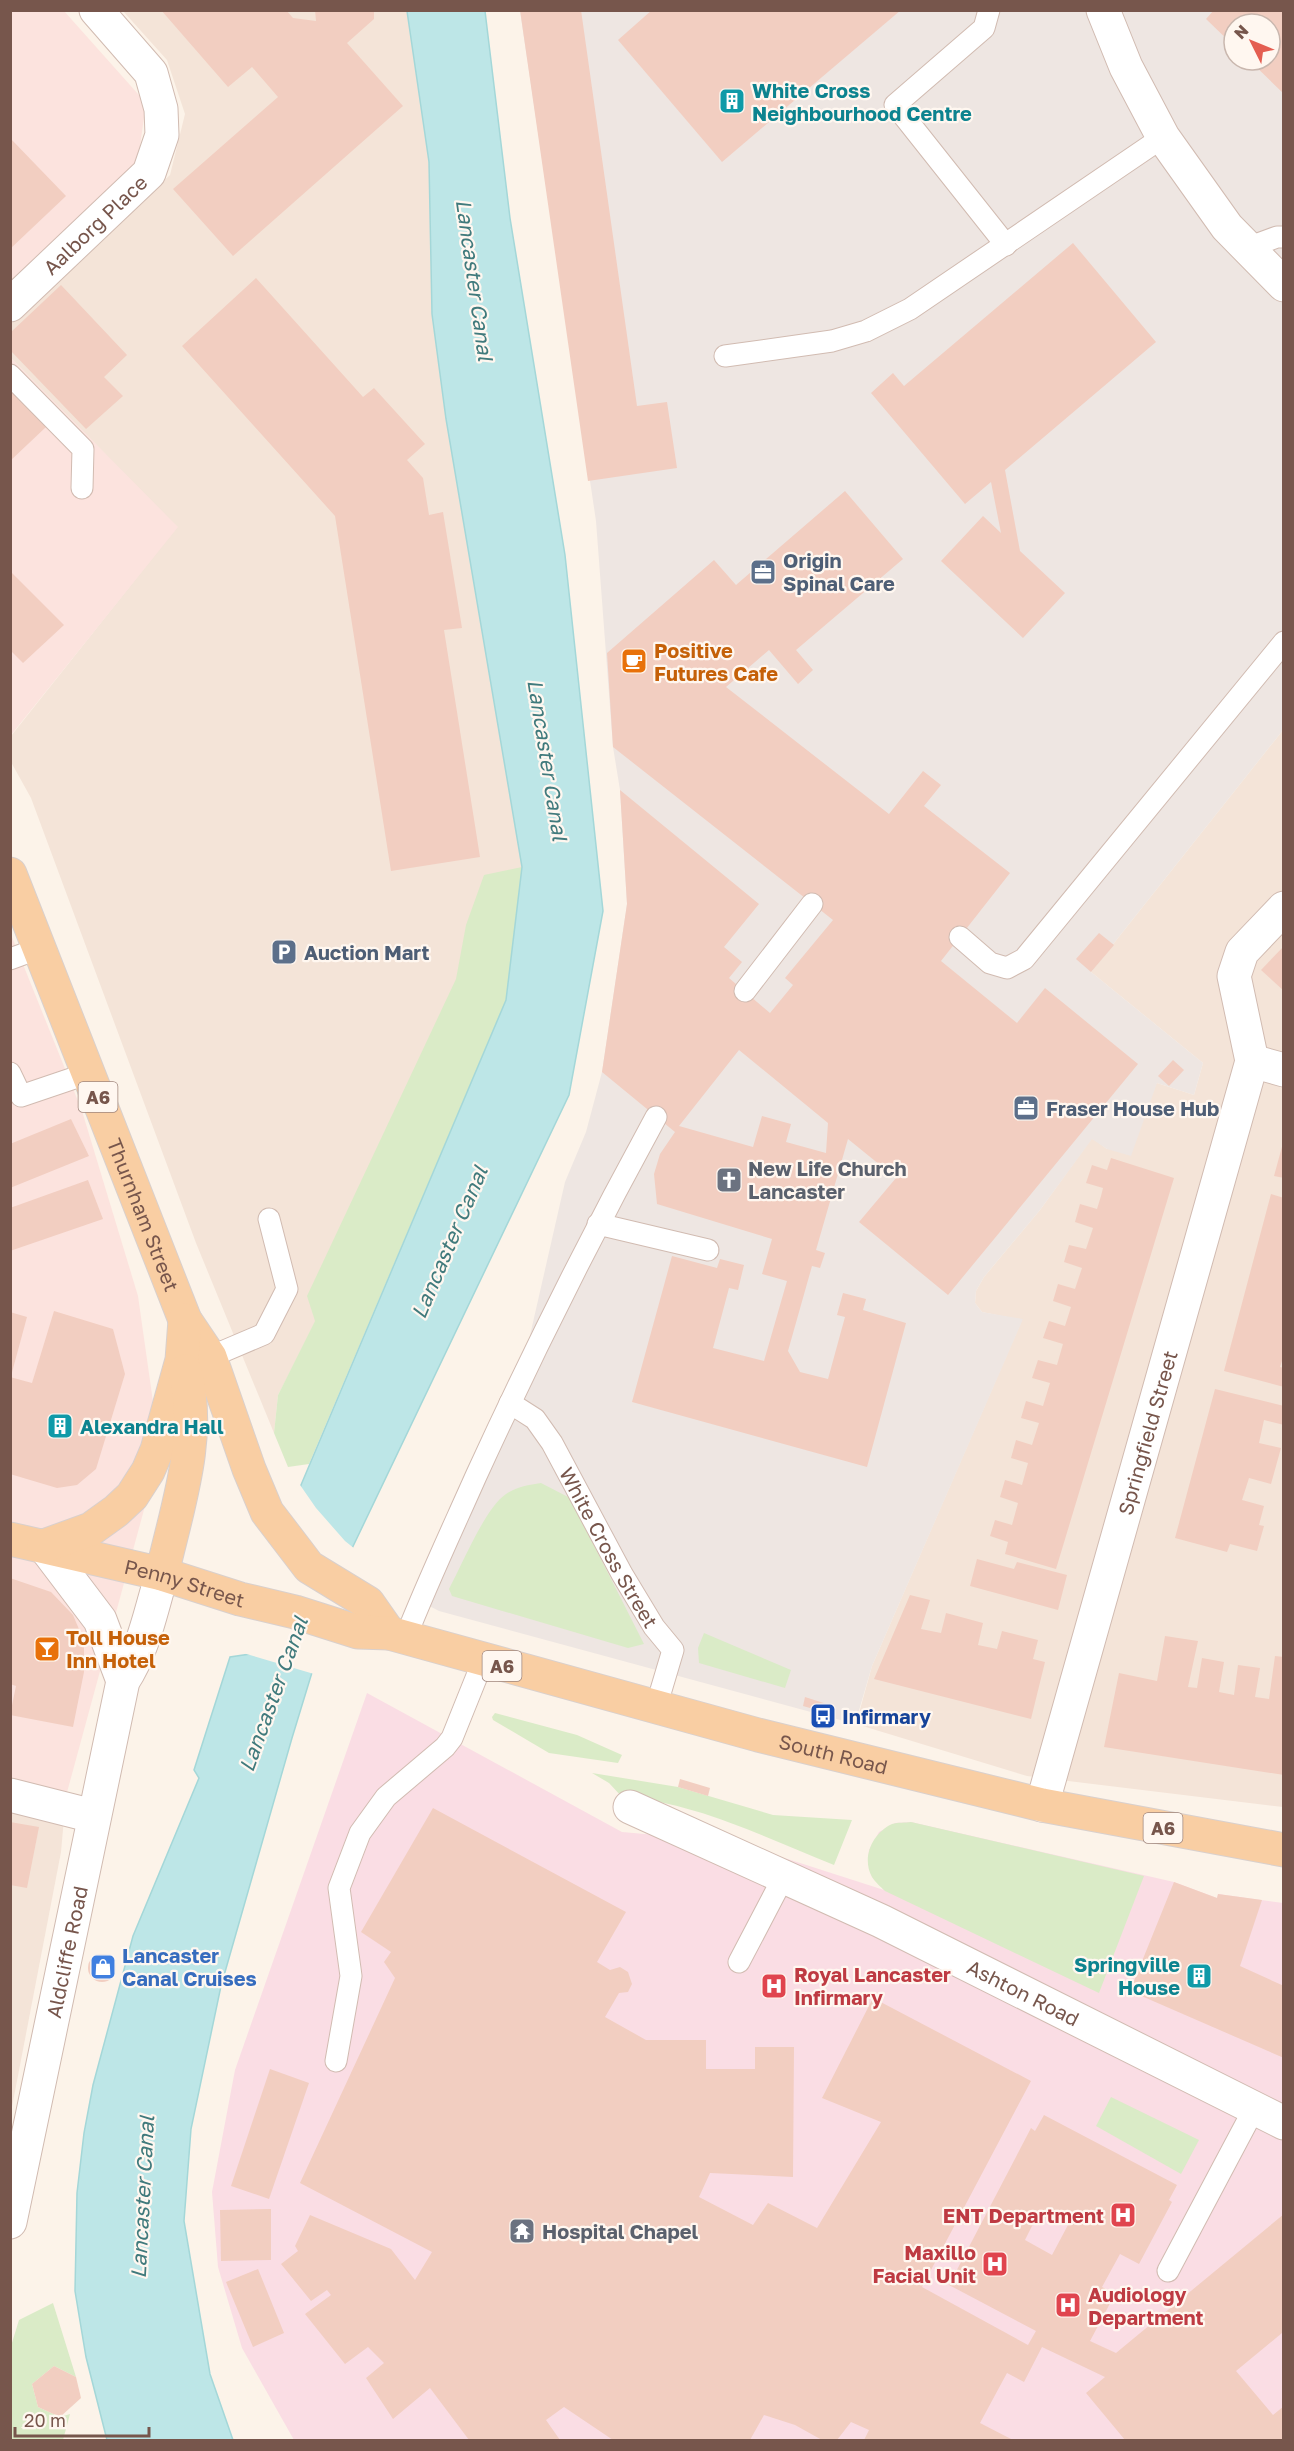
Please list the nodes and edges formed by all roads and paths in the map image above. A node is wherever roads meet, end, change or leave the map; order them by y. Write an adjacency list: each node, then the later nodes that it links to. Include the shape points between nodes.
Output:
1 (96, 10): 9 (street, Aalborg Place, via 151,73 161,110 162,135 149,173)
2 (989, 10): 6 (lane, via 984,28 895,105)
3 (1106, 12): 4 (street, via 1126,67)
4 (1163, 137): 6 (lane); 7 (street, via 1227,227)
5 (1284, 237): 7 (lane)
6 (1006, 245): 10 (lane, via 910,309 866,331 832,341)
7 (1247, 248): 8 (street)
8 (1284, 285)
9 (10, 305)
10 (725, 356)
11 (10, 375): 12 (lane, via 83,449)
12 (82, 488)
13 (1284, 642): 17 (lane, via 1024,959 1007,968 990,963)
14 (10, 874): 18 (main road, Thurnham Street / A6)
15 (812, 904): 19 (lane)
16 (1284, 908): 20 (street, via 1242,952 1234,976)
17 (960, 937)
18 (25, 953): 23 (main road, Thurnham Street / A6)
19 (745, 992)
20 (1252, 1061): 21 (street); 38 (street, Springfield Street)
21 (1284, 1070)
22 (10, 1073): 23 (lane, via 21,1096)
23 (89, 1073): 28 (main road, Thurnham Street / A6, via 185,1320)
24 (656, 1117): 26 (lane)
25 (268, 1219): 28 (lane, via 286,1289 264,1334)
26 (598, 1224): 27 (lane); 29 (lane)
27 (708, 1250)
28 (196, 1359): 31 (main road, Thurnham Street / A6, via 148,1471 132,1496 91,1529); 32 (main road, Thurnham Street / A6, via 188,1465); 33 (main road, Thurnham Street / A6, via 270,1516 309,1567)
29 (510, 1403): 33 (lane, via 423,1592); 36 (lane, White Cross Street, via 535,1419 552,1443 622,1574 673,1650)
30 (10, 1539): 31 (main road, Penny Street / A6)
31 (44, 1546): 32 (main road, Penny Street / A6); 35 (street, via 100,1620)
32 (162, 1574): 33 (main road, Penny Street / A6, via 240,1599); 35 (street, Aldcliffe Road, via 134,1664)
33 (380, 1627): 34 (main road, South Road / A6)
34 (483, 1661): 36 (main road, South Road / A6); 44 (lane, via 452,1738 386,1797 360,1833 351,1855 339,1888 351,1976)
35 (123, 1681): 40 (street, Aldcliffe Road)
36 (656, 1707): 38 (main road, South Road / A6)
37 (10, 1795): 40 (street)
38 (1042, 1805): 41 (main road, South Road / A6)
39 (630, 1807): 42 (street, Ashton Road)
40 (93, 1816): 47 (street, Aldcliffe Road)
41 (1284, 1851)
42 (783, 1878): 43 (lane); 45 (street, Ashton Road, via 881,1921)
43 (739, 1962)
44 (336, 2061)
45 (1254, 2109): 46 (street, Ashton Road); 48 (lane)
46 (1284, 2123)
47 (10, 2222)
48 (1168, 2271)

